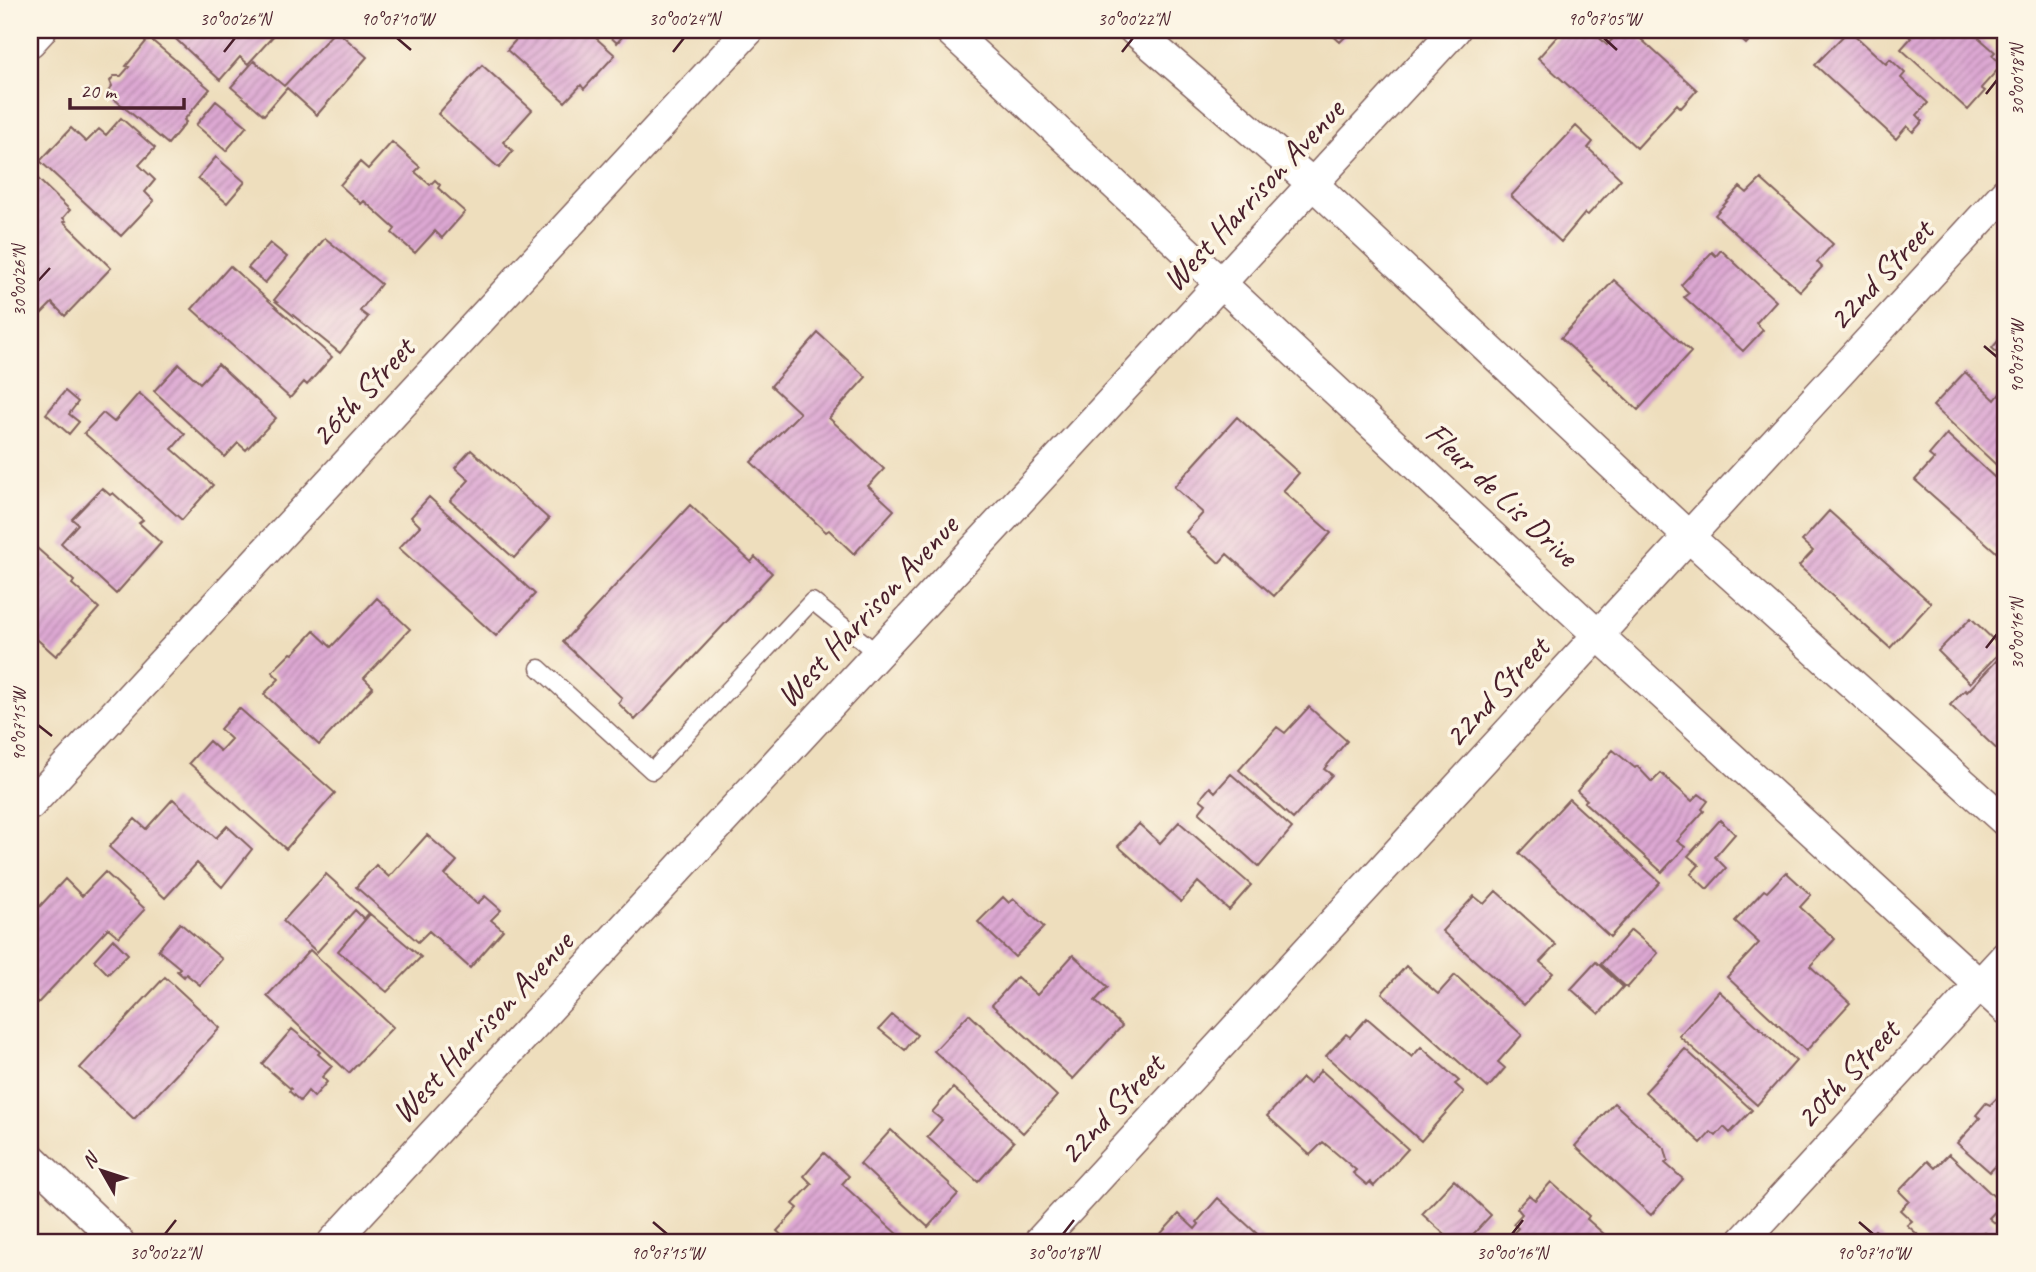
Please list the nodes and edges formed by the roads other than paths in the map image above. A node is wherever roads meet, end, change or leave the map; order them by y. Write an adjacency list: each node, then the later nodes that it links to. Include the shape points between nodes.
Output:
1 (41, 30): 6 (street)
2 (749, 30): 14 (street, 26th Street)
3 (949, 30): 9 (street, Fleur de Lis Drive)
4 (1134, 30): 7 (street)
5 (1455, 30): 7 (street, West Harrison Avenue)
6 (30, 42)
7 (1314, 185): 9 (street, West Harrison Avenue); 10 (street)
8 (2006, 192): 10 (street, 22nd Street)
9 (1222, 282): 11 (street, Fleur de Lis Drive); 12 (street, West Harrison Avenue)
10 (1689, 537): 11 (street, 22nd Street); 15 (street)
11 (1598, 635): 17 (street, Fleur de Lis Drive); 22 (street, 22nd Street)
12 (878, 654): 13 (lane, via 812,601 652,771); 21 (street, West Harrison Avenue)
13 (539, 668)
14 (30, 805)
15 (2006, 822)
16 (2006, 957): 17 (street, 20th Street)
17 (1980, 985): 18 (street, Fleur de Lis Drive); 23 (street, 20th Street)
18 (2006, 1009)
19 (30, 1157): 20 (street)
20 (119, 1242)
21 (332, 1242)
22 (1039, 1242)
23 (1742, 1242)

